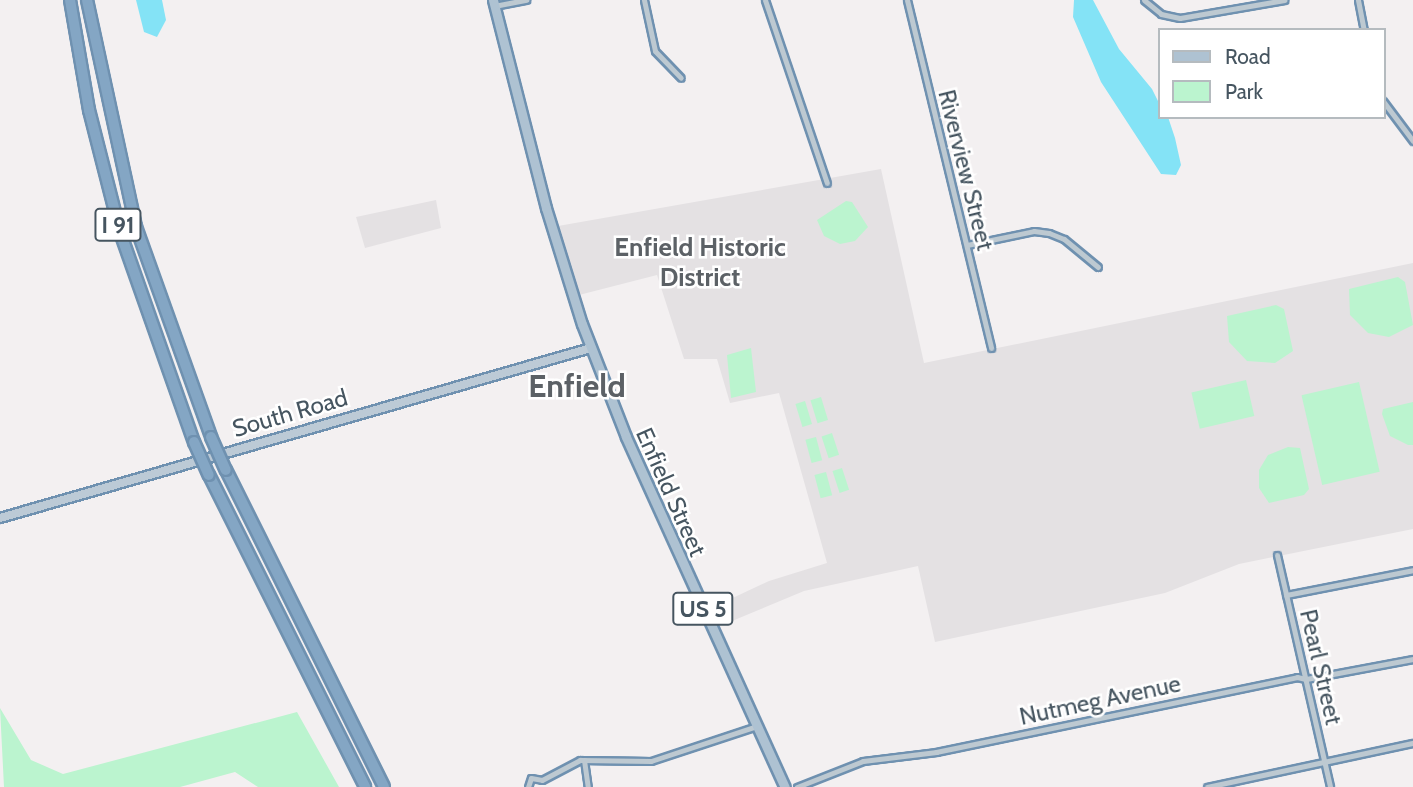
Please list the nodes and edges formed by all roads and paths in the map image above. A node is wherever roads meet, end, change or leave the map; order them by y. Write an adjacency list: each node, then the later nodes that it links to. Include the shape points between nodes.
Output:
1 (70, 0): 31 (highway, I 91, bridge, via 89,110 120,232 194,442)
2 (87, 0): 32 (highway, I 91, bridge, via 136,227 211,437)
3 (526, 0): 10 (street)
4 (644, 0): 12 (street, via 655,51)
5 (765, 0): 15 (street)
6 (907, 0): 16 (street, Riverview Street)
7 (1144, 0): 8 (street, via 1161,14 1180,18)
8 (1284, 0)
9 (1358, 0): 11 (street)
10 (494, 3): 18 (main road, Enfield Street / US 5, via 550,224)
11 (1364, 28)
12 (681, 78)
13 (1385, 104): 14 (street)
14 (1413, 141)
15 (827, 183)
16 (967, 245): 17 (street, via 1034,231 1049,233 1064,239); 19 (street, Riverview Street)
17 (1098, 267)
18 (591, 348): 20 (main road, South Road); 26 (main road, Enfield Street / US 5, via 626,437)
19 (991, 348)
20 (0, 518)
21 (1277, 555): 23 (street, Pearl Street)
22 (1413, 570): 23 (street)
23 (1286, 595): 25 (street, Pearl Street)
24 (1413, 659): 25 (street, Nutmeg Avenue)
25 (1306, 680): 29 (street, Pearl Street); 36 (street, Nutmeg Avenue, via 1297,677 936,752 863,761)
26 (757, 726): 28 (street, via 651,761); 35 (main road, Enfield Street / US 5)
27 (1413, 743): 29 (street)
28 (584, 760): 30 (street); 34 (street)
29 (1325, 765): 37 (street, via 1257,774); 38 (street, Pearl Street)
30 (542, 783): 33 (street, via 531,778)
31 (365, 787)
32 (384, 787)
33 (528, 787)
34 (588, 787)
35 (785, 787)
36 (797, 787)
37 (1207, 787)
38 (1330, 787)

